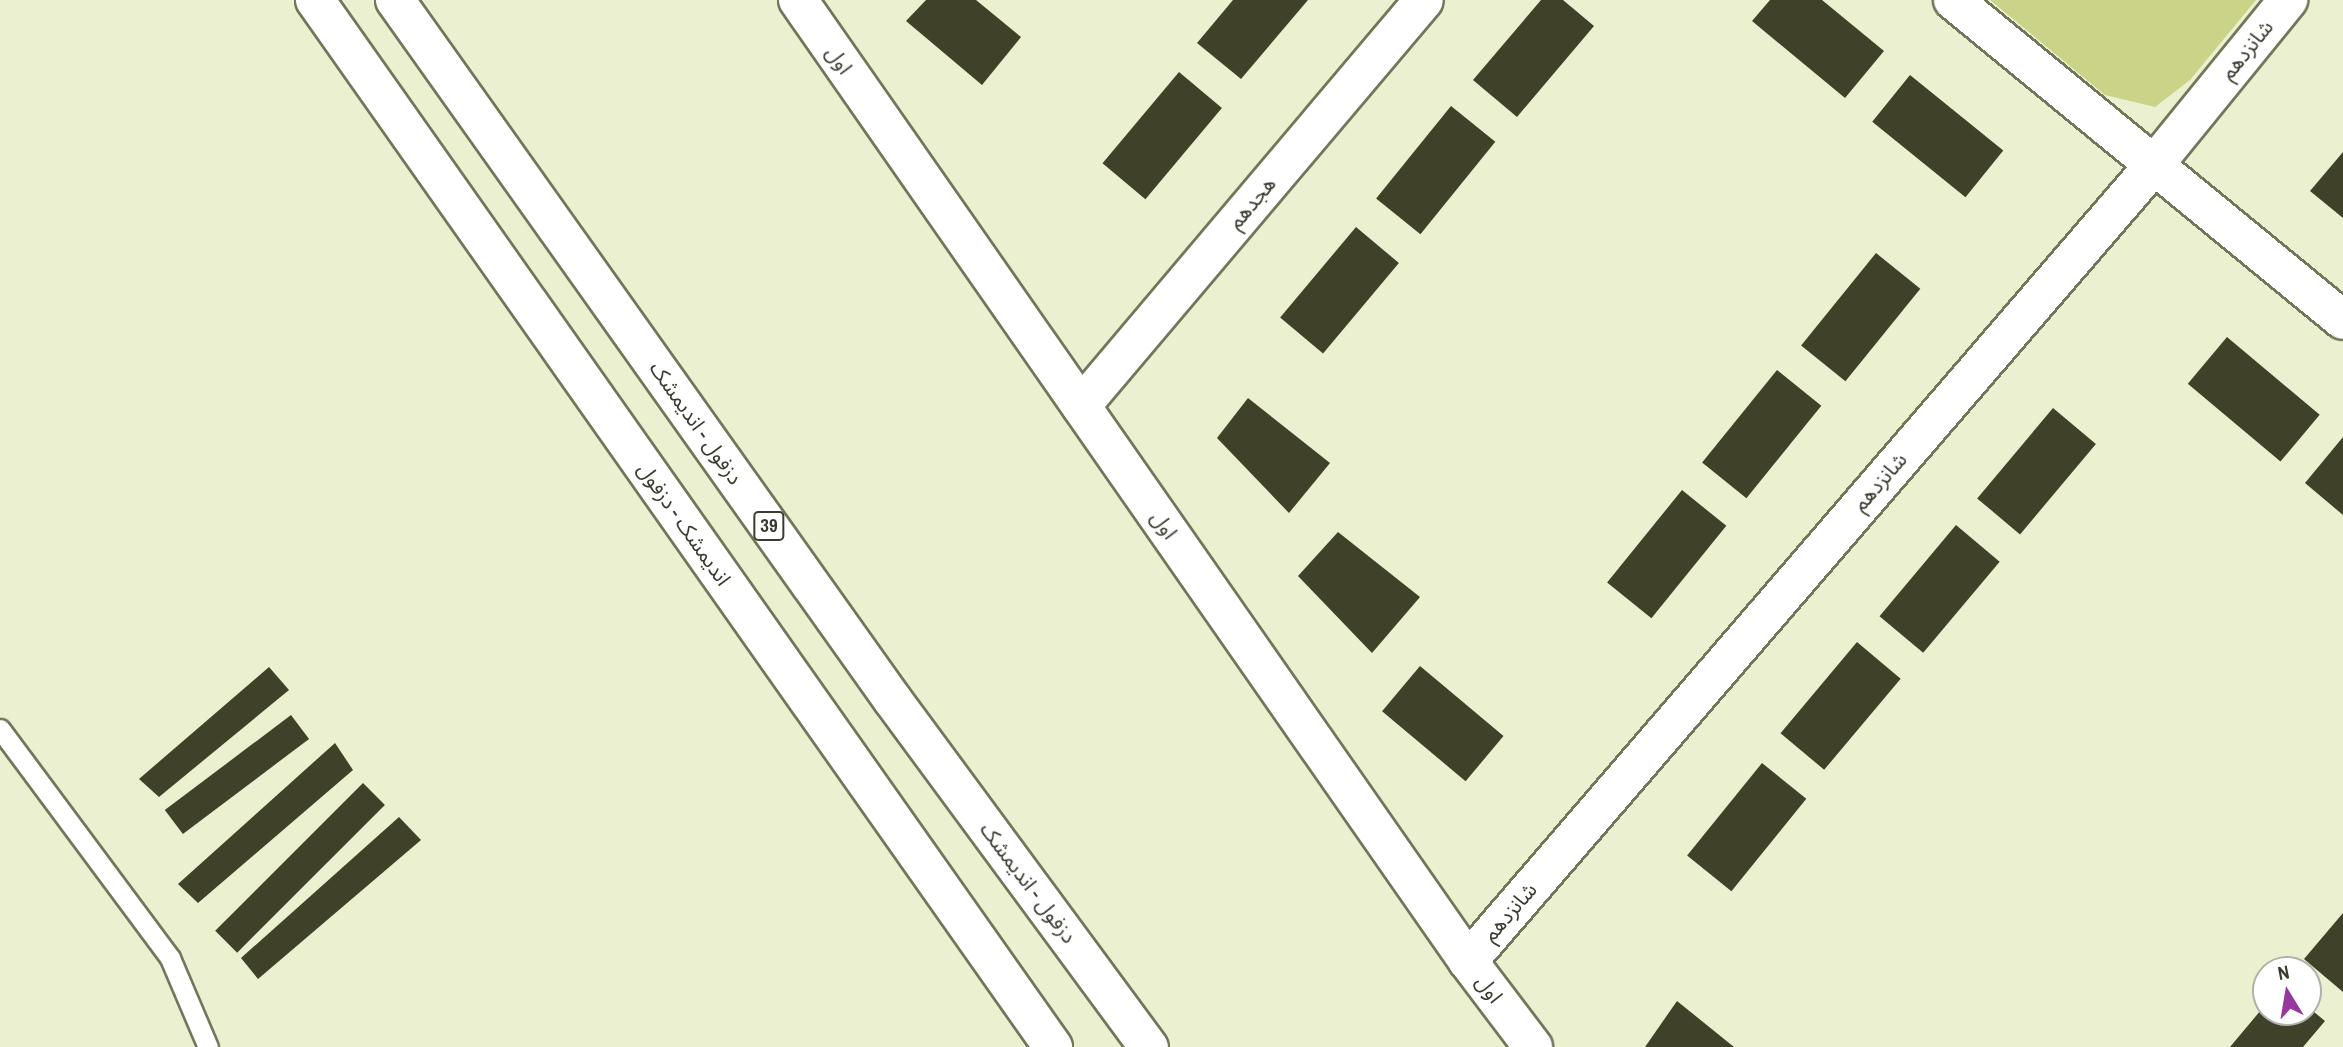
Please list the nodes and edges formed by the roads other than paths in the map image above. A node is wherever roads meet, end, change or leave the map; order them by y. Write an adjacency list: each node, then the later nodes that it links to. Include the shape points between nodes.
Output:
1 (315, 0): 11 (street, اندیمشک - دزفول)
2 (395, 0): 16 (street, دزفول - اندیمشک / 39, via 891,699)
3 (798, 0): 9 (street, اول)
4 (1424, 0): 9 (street, هجدهم)
5 (1954, 0): 7 (street)
6 (2288, 0): 7 (street, شانزدهم)
7 (2154, 165): 8 (street); 12 (street, شانزدهم)
8 (2343, 320)
9 (1081, 406): 12 (street, اول)
10 (0, 729): 13 (lane, via 170,958)
11 (941, 890): 14 (street); 15 (street, اندیمشک - دزفول)
12 (1468, 961): 17 (street, اول)
13 (208, 1047)
14 (1020, 1047)
15 (1053, 1047)
16 (1149, 1047)
17 (1533, 1047)

